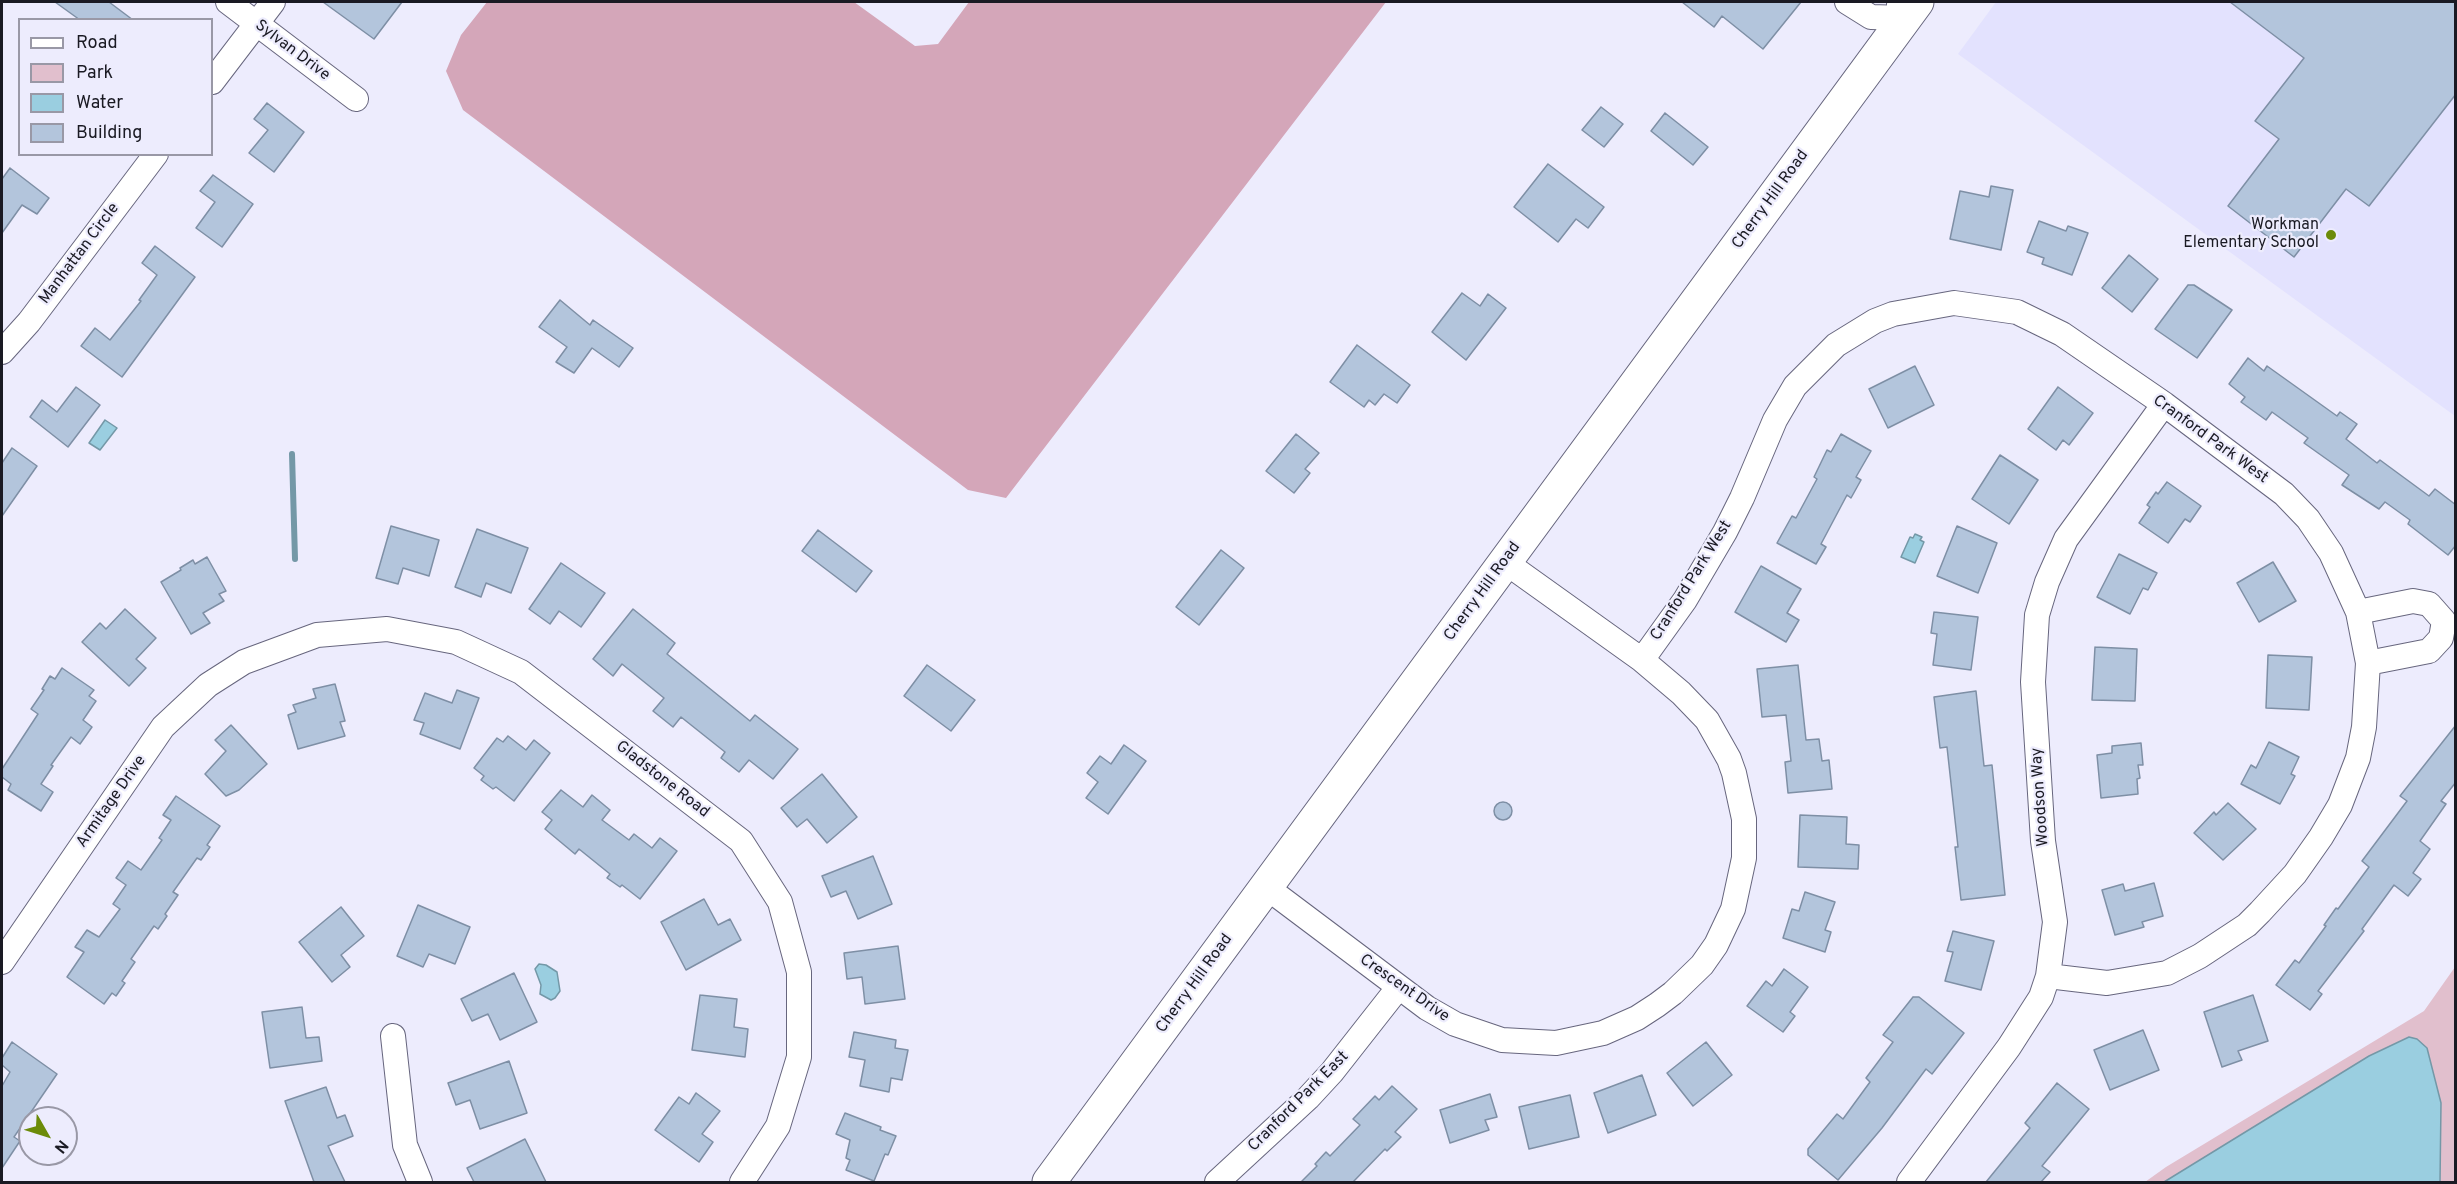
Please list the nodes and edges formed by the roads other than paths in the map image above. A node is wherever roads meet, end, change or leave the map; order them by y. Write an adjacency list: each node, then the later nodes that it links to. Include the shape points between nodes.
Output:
1 (228, 2): 5 (street, Sylvan Drive)
2 (273, 2): 5 (street)
3 (1847, 2): 4 (street, via 1871,17)
4 (1906, 7): 11 (main road, Cherry Hill Road)
5 (256, 22): 6 (street); 7 (street, Sylvan Drive)
6 (213, 81)
7 (356, 99)
8 (154, 156): 9 (street, Manhattan Circle)
9 (2, 352)
10 (2164, 404): 12 (street, Cranford Park West, via 2284,494 2308,519 2331,553); 13 (street, Cranford Park West, via 2062,334 2017,312 1954,303 1875,321 1836,345 1795,386 1775,420 1725,532); 18 (street, Woodson Way, via 2066,539 2037,615 2032,682 2043,841 2055,922)
11 (1505, 562): 13 (street, Crescent Drive); 16 (main road, Cherry Hill Road)
12 (2358, 612): 15 (street, Cranford Park West); 15 (street, via 2413,601 2429,604 2444,621 2441,638 2429,651)
13 (1642, 660): 19 (street, Crescent Drive, via 1707,720 1729,759 1741,800 1746,841 1739,887 1726,926 1702,965 1673,993 1637,1018 1603,1033 1556,1043 1488,1037 1455,1024)
14 (244, 662): 17 (street, Armitage Drive, via 208,685 163,727); 22 (street, Gladstone Road, via 317,635 387,629 456,642 521,672 741,841 780,902 799,972 799,1058 778,1126)
15 (2368, 663): 18 (street, Cranford Park West, via 2364,727 2352,777 2340,805 2295,874 2247,925 2167,973 2107,984)
16 (1266, 887): 19 (street, Crescent Drive); 23 (main road, Cherry Hill Road)
17 (2, 962)
18 (2048, 976): 25 (street, Woodson Way, via 2041,997 2009,1047)
19 (1398, 988): 24 (street, Cranford Park East, via 1308,1098)
20 (393, 1036): 21 (street, via 405,1145)
21 (420, 1182)
22 (742, 1182)
23 (1049, 1182)
24 (1217, 1182)
25 (1909, 1182)

